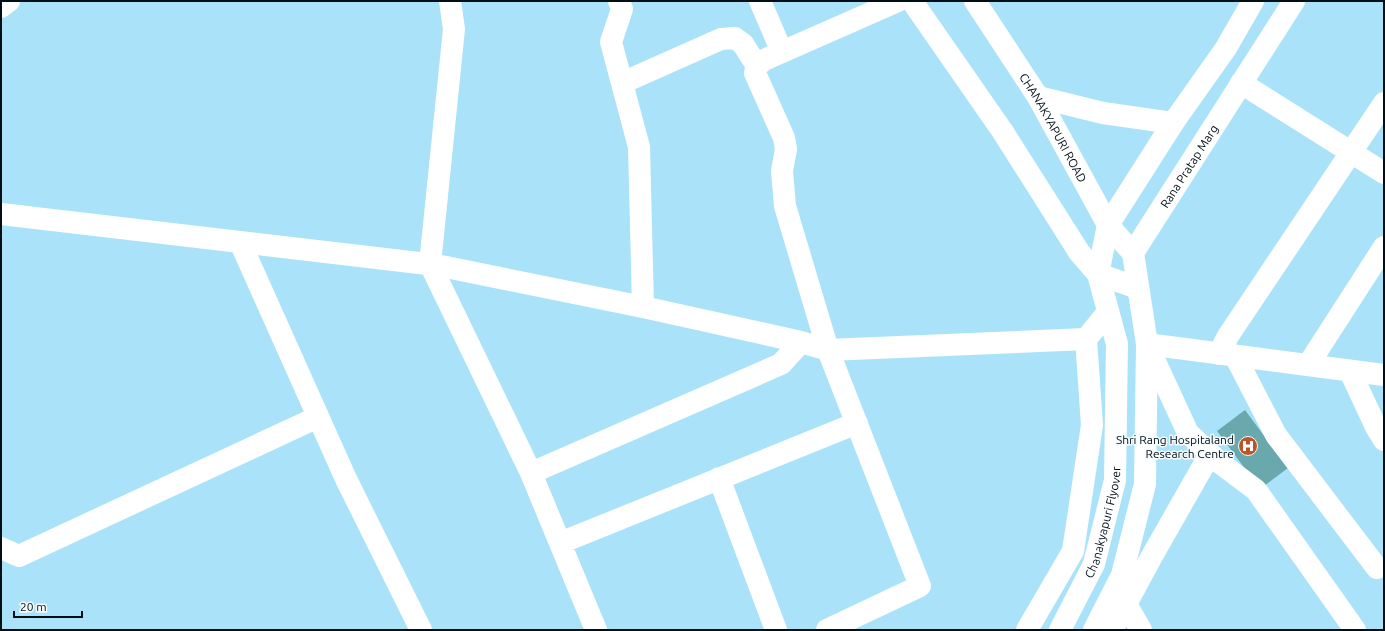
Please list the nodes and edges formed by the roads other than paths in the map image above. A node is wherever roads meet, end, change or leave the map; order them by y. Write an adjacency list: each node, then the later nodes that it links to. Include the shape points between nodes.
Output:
1 (9, 1): 10 (street)
2 (450, 1): 25 (street, via 454,30)
3 (619, 1): 13 (street, via 622,9 611,42)
4 (760, 1): 11 (street)
5 (898, 1): 11 (street)
6 (912, 1): 26 (street, via 1003,132 1078,252)
7 (975, 1): 15 (street, CHANAKYAPURI ROAD)
8 (1253, 1): 17 (street, via 1226,48)
9 (1294, 1): 14 (street, Rana Pratap Marg)
10 (1, 7)
11 (782, 52): 12 (street)
12 (757, 66): 13 (street, via 743,44 735,38 721,39); 33 (street, via 754,73 784,138 786,149 782,171 785,206)
13 (622, 83): 28 (street, via 639,147)
14 (1241, 83): 18 (street); 24 (street, Rana Pratap Marg)
15 (1038, 97): 17 (street, via 1103,113); 21 (street, CHANAKYAPURI ROAD)
16 (1384, 103): 18 (street)
17 (1173, 123): 21 (street)
18 (1350, 152): 19 (street); 34 (street, via 1228,336)
19 (1384, 173)
20 (1, 214): 22 (street)
21 (1108, 226): 24 (street, CHANAKYAPURI ROAD); 26 (street)
22 (240, 242): 25 (street); 38 (street)
23 (1384, 247): 35 (street)
24 (1133, 253): 27 (street)
25 (430, 264): 28 (street); 42 (street)
26 (1098, 274): 27 (street); 29 (street)
27 (1138, 288): 32 (street)
28 (643, 307): 31 (street)
29 (1108, 312): 30 (street); 53 (street, Chanakyapuri Flyover, via 1117,344 1115,480 1094,564)
30 (1086, 339): 33 (street); 52 (street, via 1092,425 1072,551)
31 (801, 342): 33 (street); 42 (street, via 781,364)
32 (1147, 344): 34 (street); 41 (street, via 1188,433); 54 (street, via 1145,484 1122,575)
33 (828, 350): 39 (street)
34 (1227, 355): 35 (street); 46 (street, via 1276,435)
35 (1308, 365): 36 (street)
36 (1350, 371): 37 (street); 40 (street)
37 (1384, 375)
38 (318, 417): 45 (street, via 19,556); 49 (street)
39 (857, 423): 43 (street); 51 (street, via 920,586)
40 (1384, 440)
41 (1210, 454): 47 (street); 57 (street, via 1256,490)
42 (531, 473): 44 (street)
43 (719, 478): 44 (street); 50 (street)
44 (560, 543): 48 (street)
45 (1, 548)
46 (1377, 568)
47 (1126, 604): 55 (street); 56 (street)
48 (590, 628)
49 (421, 630)
50 (776, 630)
51 (827, 630)
52 (1027, 630)
53 (1060, 630)
54 (1094, 630)
55 (1112, 630)
56 (1141, 630)
57 (1355, 630)

